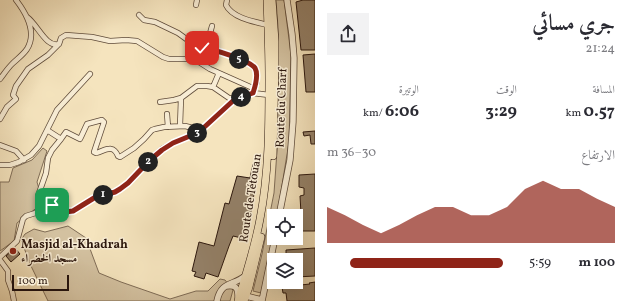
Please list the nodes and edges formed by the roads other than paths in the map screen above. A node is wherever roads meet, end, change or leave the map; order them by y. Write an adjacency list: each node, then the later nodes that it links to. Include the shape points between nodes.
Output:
1 (16, 0): 7 (street)
2 (225, 0): 8 (street, via 228,9 243,18)
3 (267, 0): 8 (highway, Route de Tétouan)
4 (272, 0): 37 (highway, Route de Tétouan, via 275,67 272,162 263,228)
5 (287, 0): 31 (street, Route du Charf, via 294,58 294,122)
6 (138, 15): 11 (street, via 144,20 155,22 178,33 196,46)
7 (27, 17): 10 (street, via 33,21 46,40); 14 (street, via 31,39 27,48)
8 (268, 25): 17 (highway, Route de Tétouan)
9 (212, 26): 11 (street)
10 (58, 45): 12 (street, via 66,35 110,41 137,41 168,59 192,59); 22 (street, via 22,76 13,94 16,99)
11 (206, 48): 16 (street, via 253,66 257,82)
12 (219, 73): 15 (street); 16 (street)
13 (90, 74): 25 (street, via 57,110)
14 (0, 79)
15 (213, 87): 18 (street, via 198,86); 19 (street)
16 (254, 91): 17 (street); 19 (street)
17 (269, 95): 35 (highway, Route de Tétouan, via 266,180 256,236)
18 (181, 98): 20 (street); 23 (street)
19 (235, 99): 26 (street)
20 (160, 102)
21 (167, 114): 24 (street)
22 (0, 119)
23 (180, 126): 24 (street); 26 (street)
24 (168, 127): 27 (street, via 152,130 134,148 120,157 111,148 94,152 104,122 102,120 86,124 80,139 66,132)
25 (47, 130): 27 (street); 29 (street, via 39,146)
26 (201, 130): 32 (street, via 162,150 115,192 94,198 73,211)
27 (61, 139): 32 (street, via 48,158 38,196)
28 (0, 145): 29 (street, via 16,151)
29 (24, 160): 30 (street, via 10,165)
30 (0, 165)
31 (280, 209)
32 (56, 210): 34 (street, via 45,210 26,216 17,241)
33 (274, 245): 38 (street)
34 (0, 259): 39 (street, via 8,271)
35 (245, 276): 36 (street); 41 (highway, Route de Tétouan)
36 (225, 286): 40 (street); 41 (street, via 232,285 236,288)
37 (245, 298): 38 (street)
38 (262, 300)
39 (14, 301)
40 (217, 301)
41 (238, 301)

